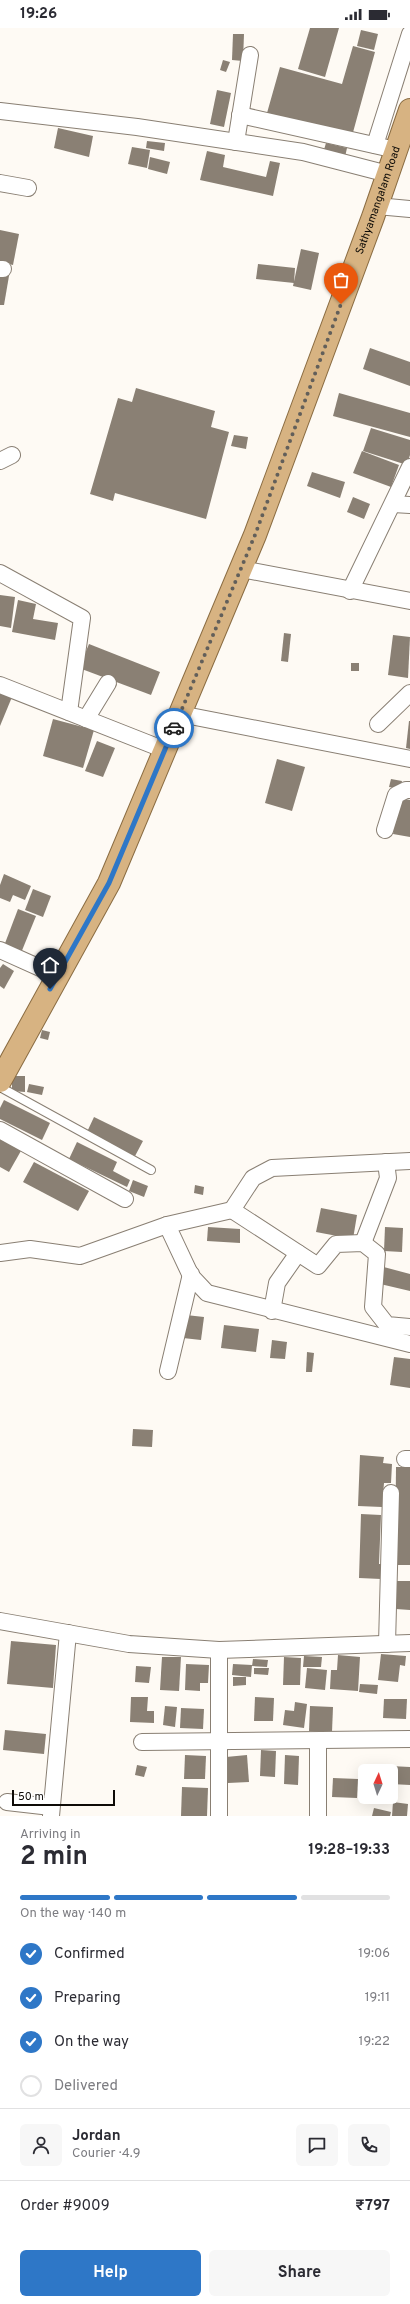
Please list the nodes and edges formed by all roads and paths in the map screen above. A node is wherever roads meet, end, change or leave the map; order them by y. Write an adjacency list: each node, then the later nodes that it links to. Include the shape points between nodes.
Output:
1 (410, 34): 7 (street)
2 (250, 55): 5 (street)
3 (410, 110): 8 (highway, Sathyamangalam Road)
4 (0, 111): 6 (street)
5 (240, 115): 6 (street); 7 (street)
6 (236, 142): 9 (street, via 302,152)
7 (375, 145): 8 (street)
8 (396, 150): 9 (highway, Sathyamangalam Road)
9 (388, 174): 12 (highway, Sathyamangalam Road)
10 (0, 183): 11 (street)
11 (28, 188)
12 (377, 206): 13 (street); 17 (highway, Sathyamangalam Road)
13 (410, 209)
14 (410, 467): 15 (street)
15 (393, 504): 16 (street); 19 (street)
16 (410, 505)
17 (241, 569): 19 (street); 25 (highway, Sathyamangalam Road)
18 (0, 573): 24 (street, via 82,618)
19 (350, 591): 20 (street)
20 (410, 601)
21 (108, 683): 26 (street)
22 (0, 685): 24 (street)
23 (410, 693): 27 (street)
24 (69, 712): 26 (street)
25 (180, 714): 28 (highway, Sathyamangalam Road); 29 (street)
26 (86, 719): 28 (street)
27 (378, 724)
28 (165, 750): 33 (highway, Sathyamangalam Road, via 109,883)
29 (410, 759)
30 (410, 790): 31 (street, via 396,795)
31 (385, 830)
32 (0, 950): 33 (street)
33 (58, 976): 34 (highway, Sathyamangalam Road)
34 (1, 1078): 38 (lane)
35 (0, 1130): 39 (street)
36 (410, 1161): 37 (street)
37 (386, 1162): 40 (street, via 272,1168 253,1178); 42 (street, via 388,1178)
38 (151, 1170)
39 (125, 1199)
40 (232, 1210): 41 (street); 44 (street)
41 (167, 1225): 43 (street, via 80,1256 30,1249); 45 (street)
42 (363, 1243): 44 (street, via 336,1244 318,1266); 47 (street, via 377,1254 373,1307 387,1325)
43 (0, 1253)
44 (298, 1253): 46 (street, via 277,1283)
45 (191, 1274): 46 (street, via 207,1293); 49 (street)
46 (272, 1311): 48 (street)
47 (410, 1327)
48 (410, 1344)
49 (168, 1371)
50 (391, 1493): 54 (street)
51 (0, 1621): 52 (street)
52 (68, 1633): 55 (street, via 129,1644); 61 (street)
53 (410, 1643): 54 (street)
54 (387, 1644): 55 (street)
55 (219, 1650): 57 (street)
56 (410, 1739): 58 (street)
57 (219, 1740): 58 (street); 59 (street); 62 (street)
58 (318, 1741): 63 (street)
59 (142, 1742)
60 (7, 1802): 61 (street)
61 (51, 1812)
62 (219, 1816)
63 (318, 1816)

